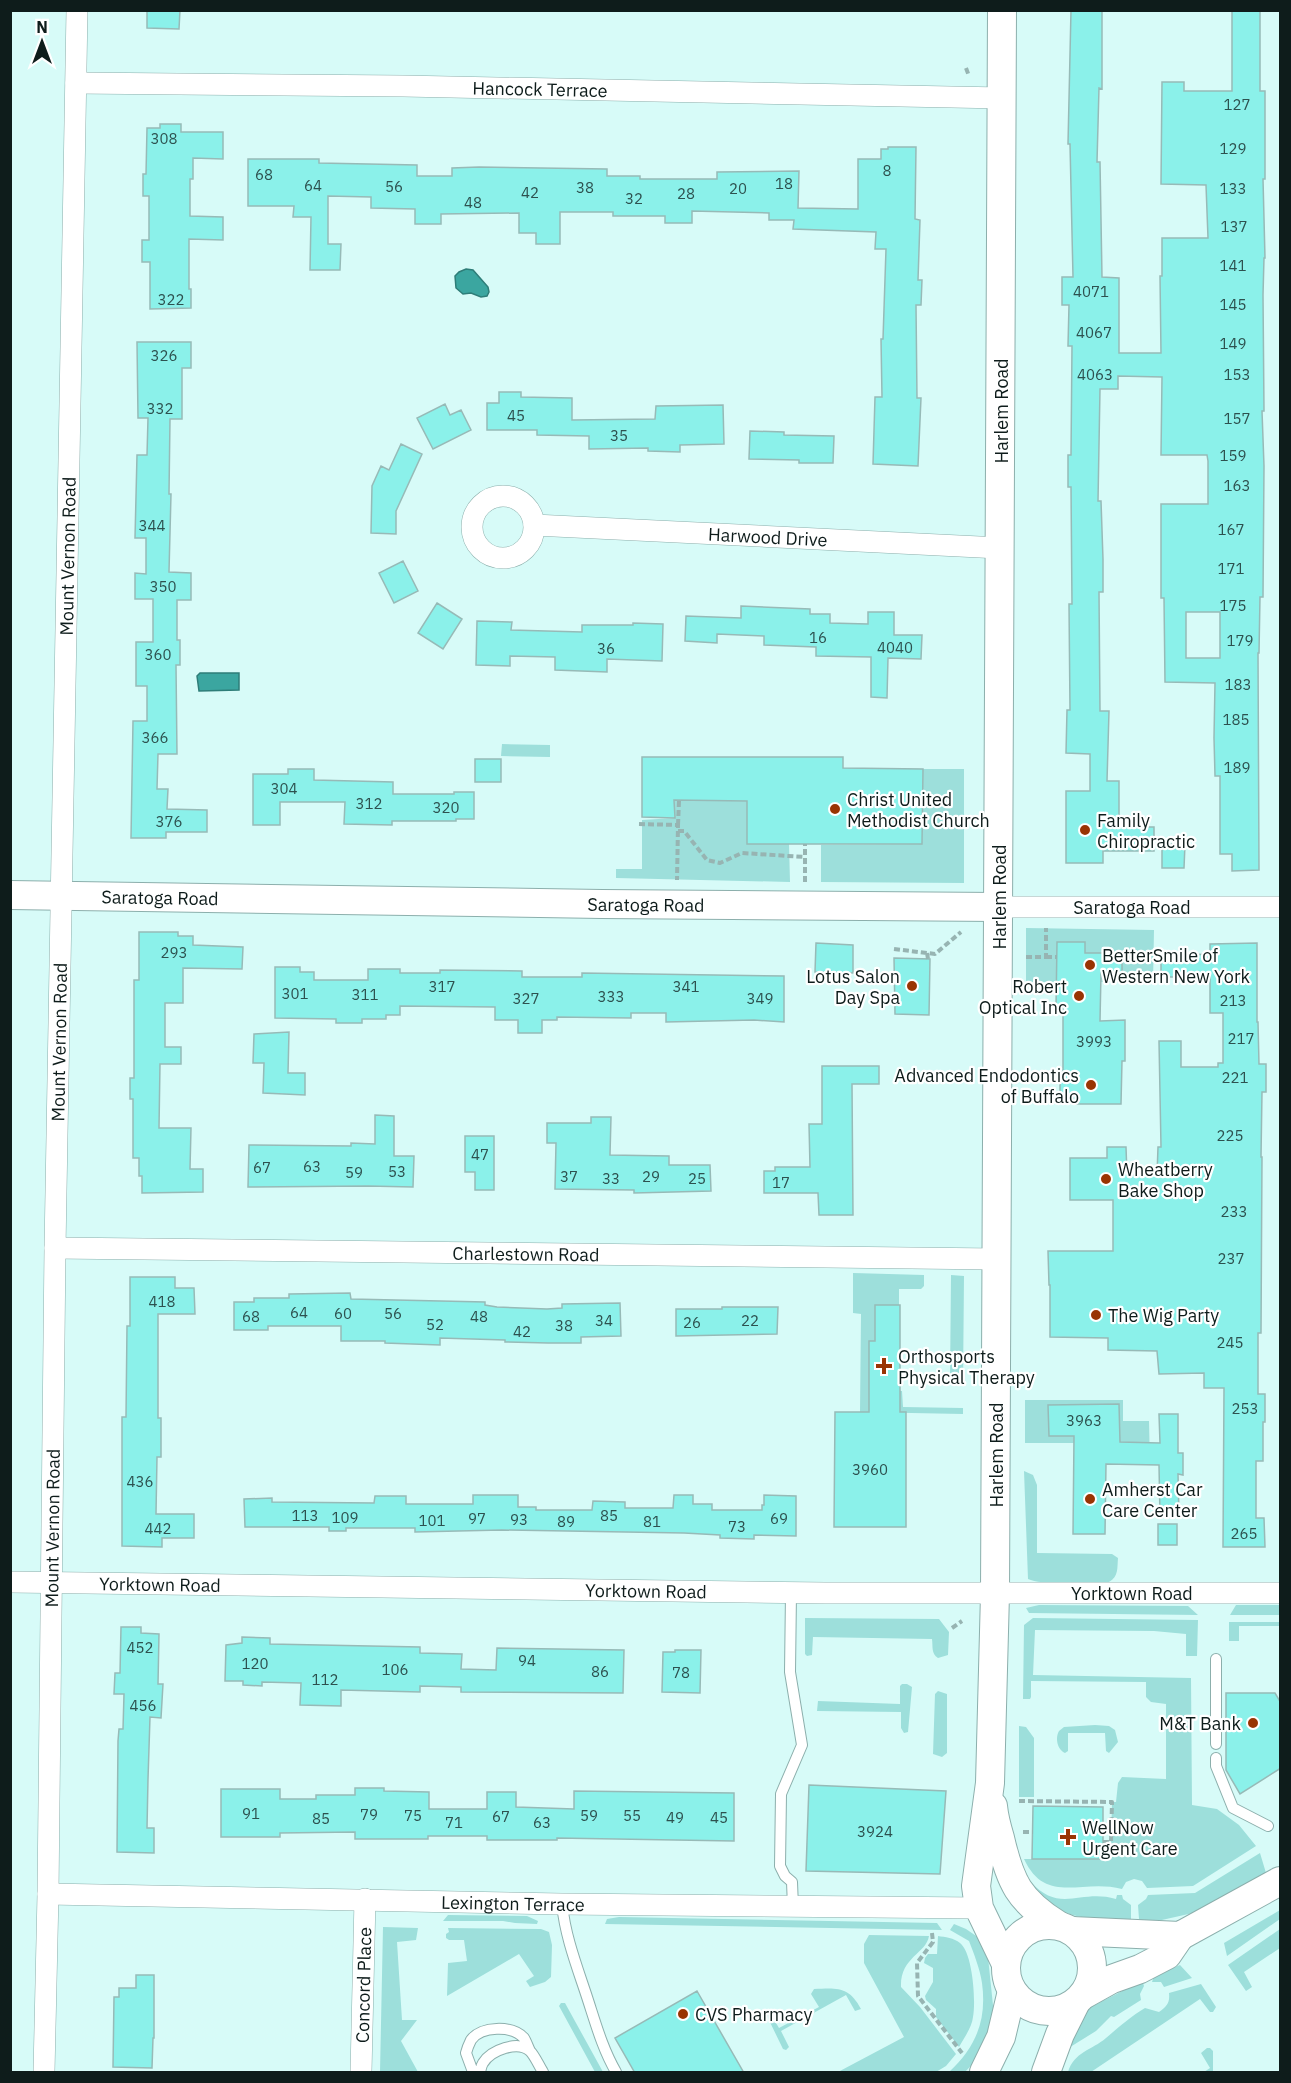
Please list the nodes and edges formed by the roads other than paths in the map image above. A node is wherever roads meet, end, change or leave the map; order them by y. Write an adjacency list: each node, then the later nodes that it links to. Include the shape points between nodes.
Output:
1 (77, 10): 3 (street, Mount Vernon Road)
2 (1002, 10): 4 (main road, Harlem Road)
3 (76, 83): 4 (street, Hancock Terrace); 8 (street, Mount Vernon Road)
4 (1002, 98): 6 (main road, Harlem Road)
5 (534, 525): 6 (street, Harwood Drive)
6 (1000, 548): 9 (main road, Harlem Road)
7 (10, 895): 8 (main road, Saratoga Road)
8 (62, 896): 9 (main road, Saratoga Road); 11 (street, Mount Vernon Road)
9 (998, 907): 10 (street, Saratoga Road); 12 (main road, Harlem Road)
10 (1281, 907)
11 (55, 1248): 12 (street, Charlestown Road); 14 (street, Mount Vernon Road)
12 (996, 1259): 17 (main road, Harlem Road)
13 (10, 1582): 14 (street, Yorktown Road)
14 (51, 1582): 15 (street, Yorktown Road); 24 (street, Mount Vernon Road)
15 (791, 1593): 17 (street, Yorktown Road); 27 (lane, via 790,1672 802,1745 781,1794 780,1866 792,1882)
16 (1281, 1593): 17 (street, Yorktown Road)
17 (995, 1594): 21 (main road, Harlem Road)
18 (1216, 1659): 19 (lane)
19 (1216, 1744)
20 (1216, 1758): 22 (lane, via 1233,1808)
21 (990, 1783): 28 (main road, Harlem Road, via 977,1872); 29 (main road, Harlem Road, via 1010,1877 1040,1914)
22 (1268, 1826)
23 (1281, 1881): 30 (main road)
24 (48, 1894): 25 (street, Lexington Terrace); 34 (street, Mount Vernon Road)
25 (365, 1899): 26 (street, Lexington Terrace); 35 (street, Concord Place)
26 (562, 1904): 27 (street, Lexington Terrace); 39 (lane, via 564,1927 579,1974)
27 (793, 1907): 28 (street, Lexington Terrace)
28 (979, 1908): 31 (main road, Harlem Road)
29 (1065, 1928): 30 (main road); 31 (main road, via 1043,1925 1017,1938 1010,1950); 32 (main road, via 1083,1940 1092,1960 1091,1981)
30 (1180, 1936): 32 (main road, via 1167,1955 1112,1979)
31 (1009, 1978): 32 (main road, via 1021,2002 1034,2009 1062,2010); 40 (main road, via 1001,2037)
32 (1080, 1999): 41 (main road, via 1060,2034)
33 (530, 2051): 36 (lane, via 523,2038 514,2032 497,2028 483,2032 472,2038 466,2054); 37 (lane, via 519,2046 503,2049 483,2063); 38 (lane)
34 (44, 2073)
35 (361, 2073)
36 (473, 2073)
37 (480, 2073)
38 (543, 2073)
39 (616, 2073)
40 (984, 2073)
41 (1046, 2073)

